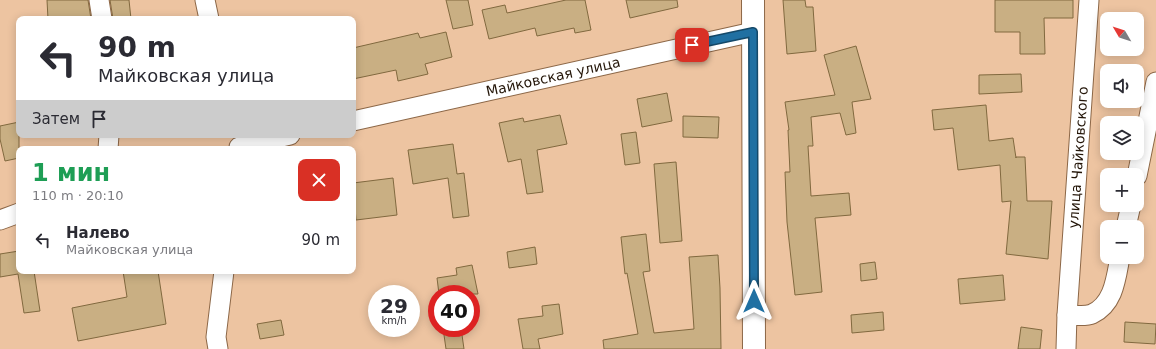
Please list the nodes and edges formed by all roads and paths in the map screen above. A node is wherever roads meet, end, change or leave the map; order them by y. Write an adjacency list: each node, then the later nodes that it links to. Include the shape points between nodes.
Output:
1 (99, 0): 5 (street)
2 (204, 0): 6 (street)
3 (753, 0): 7 (street)
4 (1089, 0): 17 (street, улица Чайковского)
5 (102, 16)
6 (208, 16)
7 (753, 32): 9 (street, Майковская улица); 19 (street)
8 (1155, 89): 12 (street)
9 (356, 120)
10 (273, 138): 11 (street)
11 (238, 144)
12 (1139, 168)
13 (16, 214): 14 (street)
14 (0, 220)
15 (1119, 264): 17 (street, via 1114,287 1107,303 1091,314)
16 (224, 274): 18 (street, via 216,337)
17 (1067, 315): 20 (street, улица Чайковского)
18 (218, 349)
19 (754, 349)
20 (1066, 349)

